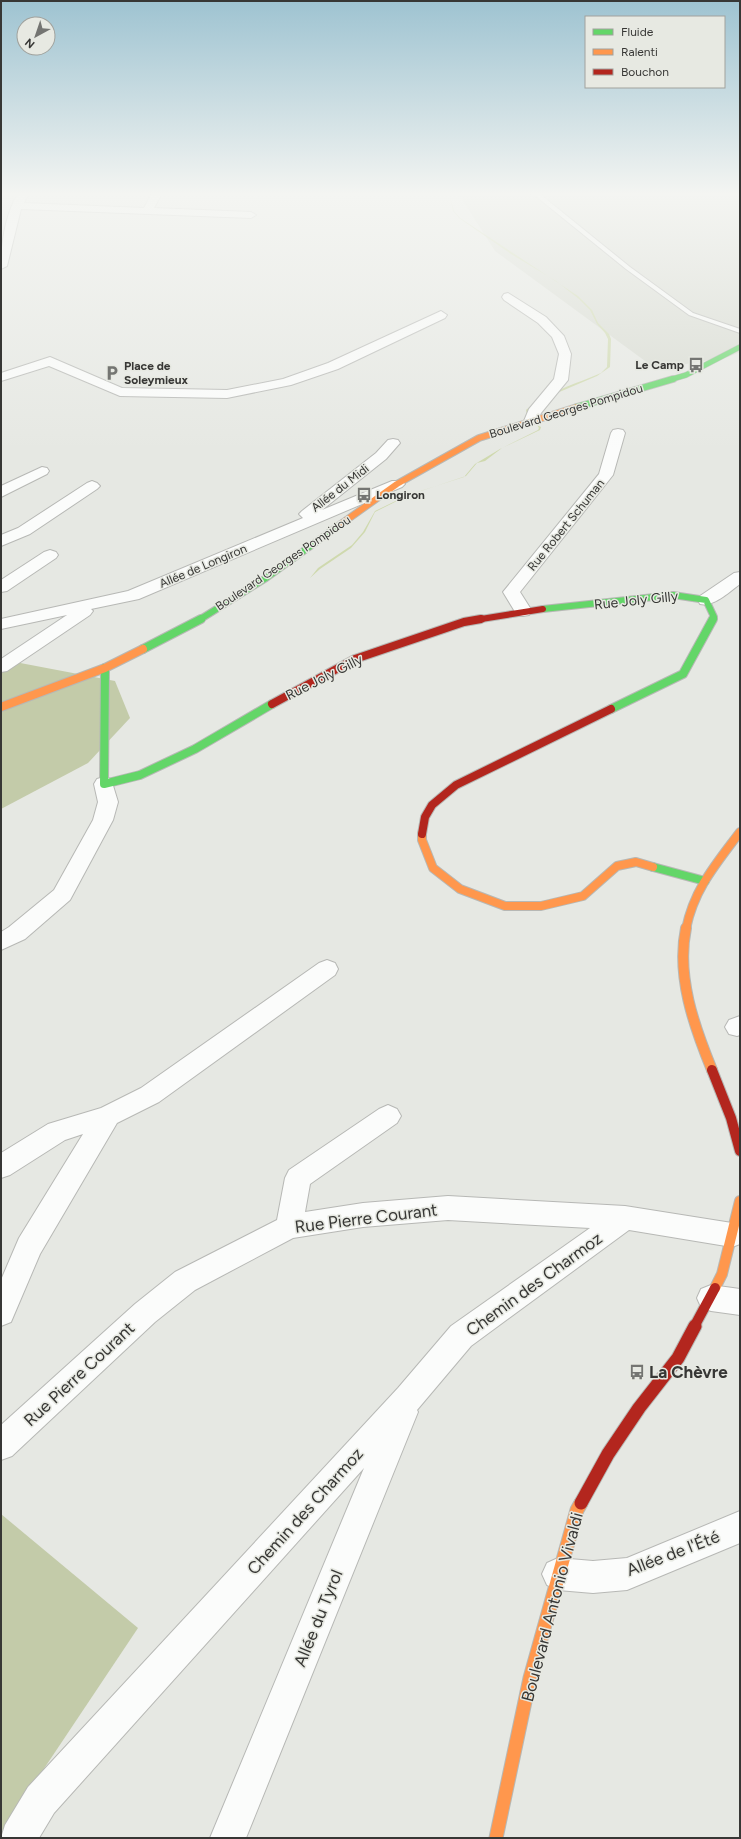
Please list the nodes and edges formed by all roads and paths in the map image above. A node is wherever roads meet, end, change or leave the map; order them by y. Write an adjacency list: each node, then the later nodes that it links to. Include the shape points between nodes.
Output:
1 (643, 279): 4 (lane, via 691,314)
2 (508, 297): 9 (street, via 542,320 558,336 565,354 560,380 534,412)
3 (441, 315): 7 (street, via 332,366 286,382 227,394 120,392 50,362)
4 (740, 331)
5 (740, 347): 9 (street, Boulevard Georges Pompidou, via 686,375)
6 (6, 363): 7 (street)
7 (18, 372): 8 (street)
8 (1, 377)
9 (532, 421): 13 (street, Boulevard Georges Pompidou, via 479,438)
10 (618, 433): 25 (street, Rue Robert Schuman, via 606,475 512,592)
11 (393, 443): 18 (street, Allée du Midi, via 381,456)
12 (42, 471): 15 (street)
13 (397, 484): 18 (street, Allée de Longiron); 28 (street, Boulevard Georges Pompidou, via 266,578 196,622)
14 (92, 486): 17 (street)
15 (1, 492)
16 (1, 523): 17 (street)
17 (24, 531): 19 (street)
18 (286, 531): 24 (street, Allée de Longiron, via 133,595)
19 (1, 541)
20 (50, 555): 22 (street)
21 (740, 576): 23 (street)
22 (1, 587)
23 (706, 600): 25 (street, Rue Joly Gilly, via 673,595); 32 (street, via 714,617 683,674 456,785 433,800 422,819 422,840 433,868 460,889 504,906 541,906 583,896 617,866 636,862)
24 (95, 604): 26 (street, Allée de Longiron); 27 (street)
25 (523, 610): 30 (street, Rue Joly Gilly, via 464,622 355,659 195,749 140,775)
26 (1, 624)
27 (1, 667)
28 (105, 668): 29 (street, Boulevard Georges Pompidou); 30 (street)
29 (1, 707)
30 (104, 784): 33 (street, via 108,802 103,820 62,894 17,933)
31 (740, 832): 32 (street)
32 (705, 881): 37 (street, via 694,900 684,934 684,971 688,1000 704,1055 730,1115)
33 (1, 942)
34 (327, 969): 35 (street, via 150,1095)
35 (108, 1116): 38 (street, via 57,1132); 45 (street, via 29,1247)
36 (388, 1116): 41 (street, via 298,1178)
37 (740, 1151)
38 (1, 1167)
39 (740, 1201): 42 (street, Boulevard Antonio Vivaldi)
40 (625, 1218): 41 (street, Rue Pierre Courant, via 448,1208 363,1215); 42 (street, Rue Pierre Courant); 46 (street, Chemin des Charmoz, via 461,1336)
41 (289, 1227): 47 (street, Rue Pierre Courant, via 185,1281 145,1313)
42 (732, 1235): 43 (street, Boulevard Antonio Vivaldi, via 722,1274)
43 (711, 1298): 44 (street); 49 (street, Boulevard Antonio Vivaldi, via 678,1358 639,1408 608,1454 577,1510)
44 (740, 1302)
45 (1, 1313)
46 (408, 1398): 50 (street, Chemin des Charmoz, via 41,1800); 51 (street, Allée du Tyrol)
47 (1, 1445)
48 (740, 1527): 49 (street, Allée de l'Été, via 627,1574 593,1577)
49 (558, 1574): 52 (street, Boulevard Antonio Vivaldi, via 530,1678)
50 (18, 1838)
51 (228, 1838)
52 (496, 1838)

